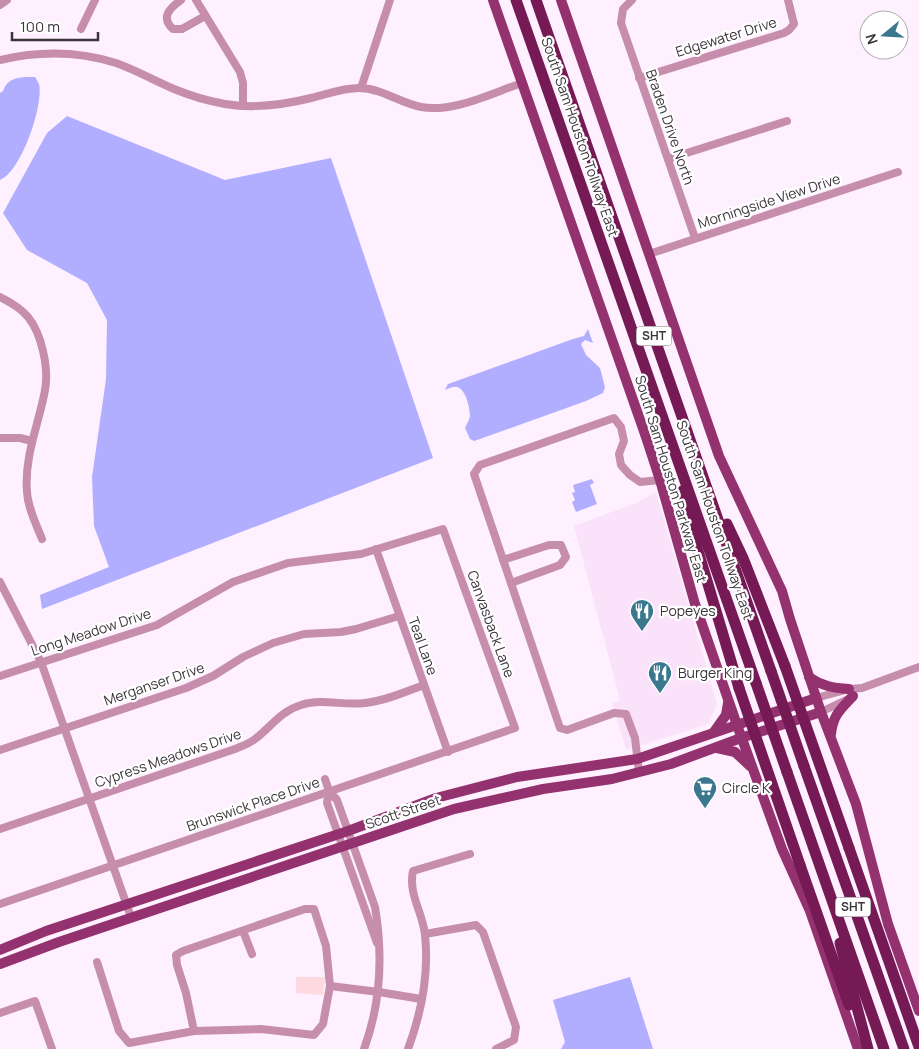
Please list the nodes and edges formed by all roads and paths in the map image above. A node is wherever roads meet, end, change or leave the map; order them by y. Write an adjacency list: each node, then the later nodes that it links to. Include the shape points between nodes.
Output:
1 (7, 0): 12 (street)
2 (95, 0): 14 (street)
3 (181, 0): 13 (street, via 167,12 167,21 173,29 182,29)
4 (196, 0): 13 (street)
5 (390, 0): 18 (street)
6 (493, 0): 17 (main road, South Sam Houston Parkway East)
7 (516, 0): 26 (highway, South Sam Houston Tollway East / SHT)
8 (536, 0): 29 (highway, South Sam Houston Tollway East / SHT)
9 (561, 0): 24 (main road)
10 (632, 0): 16 (street, Braden Drive North, via 623,8 621,23)
11 (788, 0): 16 (street, Edgewater Drive, via 794,24 784,33)
12 (0, 6)
13 (205, 16): 19 (street, via 240,72)
14 (82, 29)
15 (0, 60): 19 (street, via 23,54 64,53 91,57 116,63 196,98)
16 (639, 78): 21 (street, Braden Drive North)
17 (522, 83): 18 (street, via 446,108 422,107); 30 (main road, South Sam Houston Parkway East)
18 (361, 88): 19 (street, via 336,90 294,102)
19 (243, 106)
20 (786, 121): 21 (street)
21 (668, 159): 23 (street, Braden Drive North)
22 (898, 172): 23 (street, Morningside View Drive)
23 (695, 238): 24 (street, Morningside View Drive)
24 (649, 254): 41 (main road, via 719,456 782,591)
25 (0, 297): 28 (street, via 28,317 40,340 46,387)
26 (661, 412): 59 (highway, South Sam Houston Tollway East / SHT, bridge); 92 (highway, bridge, via 692,534 739,688)
27 (0, 438): 28 (street)
28 (32, 441): 32 (street, via 27,492)
29 (701, 470): 70 (highway, South Sam Houston Tollway East / SHT, bridge); 86 (highway, bridge, via 743,558 785,666)
30 (660, 480): 34 (street, via 640,482 621,465 624,441 621,427 614,418 480,465 474,474); 45 (main road, South Sam Houston Parkway East, via 694,601)
31 (443, 529): 33 (street, Long Meadow Drive); 49 (street, Canvasback Lane)
32 (42, 539)
33 (376, 549): 37 (street, Teal Lane); 38 (street, Long Meadow Drive, via 362,554 288,563 233,582 157,625)
34 (503, 560): 36 (street); 36 (street, via 549,545 561,545 566,557 560,565)
35 (0, 582): 38 (street)
36 (511, 583): 56 (street, via 560,728 568,730 614,713 626,714)
37 (399, 616): 42 (street, Teal Lane); 48 (street, Merganser Drive, via 356,629 304,634 273,643 243,656 227,669 198,683)
38 (41, 662): 40 (street, Long Meadow Drive); 48 (street)
39 (919, 667): 43 (street)
40 (0, 676)
41 (809, 677): 43 (main road, via 829,688); 44 (main road)
42 (424, 685): 55 (street, Teal Lane); 64 (street, Cypress Meadows Drive, via 365,703 301,705 283,714 247,744)
43 (851, 693): 44 (street); 46 (street); 51 (main road, via 832,722)
44 (816, 698): 46 (main road); 47 (main road, Scott Street)
45 (728, 699): 47 (main road, South Sam Houston Parkway East); 50 (main road, via 726,715)
46 (821, 712): 51 (main road); 52 (main road, Scott Street)
47 (737, 725): 50 (main road, Scott Street); 52 (main road, South Sam Houston Parkway East)
48 (65, 727): 54 (street, Merganser Drive); 64 (street)
49 (515, 728): 55 (street, Brunswick Place Drive)
50 (712, 734): 56 (main road, Scott Street)
51 (831, 737): 83 (main road, via 856,804 888,924)
52 (741, 738): 53 (main road, Scott Street); 57 (main road, South Sam Houston Parkway East)
53 (717, 748): 57 (main road, via 735,752); 58 (main road, Scott Street)
54 (0, 750)
55 (448, 752): 63 (street, Brunswick Place Drive)
56 (637, 759): 58 (street); 60 (main road, Scott Street)
57 (752, 768): 91 (main road, South Sam Houston Parkway East, via 782,849 810,911)
58 (639, 772): 62 (main road, Scott Street)
59 (787, 772): 92 (highway, via 832,916); 93 (highway, South Sam Houston Tollway East / SHT)
60 (541, 774): 62 (main road); 66 (main road, Scott Street, via 436,798)
61 (325, 779): 63 (street)
62 (543, 789): 67 (main road, Scott Street, via 454,809)
63 (329, 791): 66 (street, via 327,803); 69 (street, Brunswick Place Drive)
64 (90, 798): 65 (street, Cypress Meadows Drive); 69 (street)
65 (0, 829)
66 (343, 832): 67 (street); 72 (main road, Scott Street)
67 (348, 846): 73 (main road, Scott Street); 81 (street, via 375,907 380,951)
68 (470, 854): 75 (street, via 413,872 411,882)
69 (114, 865): 71 (street, Brunswick Place Drive); 72 (street)
70 (850, 897): 94 (highway, South Sam Houston Tollway East / SHT); 95 (highway, via 866,917)
71 (0, 904)
72 (127, 904): 73 (street); 76 (main road, Scott Street)
73 (132, 917): 79 (main road, Scott Street)
74 (243, 931): 77 (street); 80 (street, via 305,909 314,909 326,946); 85 (street, via 176,955)
75 (425, 934): 82 (street); 90 (street, via 476,925 484,932 516,1027 514,1040)
76 (0, 950)
77 (252, 954)
78 (97, 962): 85 (street, via 119,1031 129,1043)
79 (0, 964)
80 (330, 986): 81 (street); 85 (street, via 323,1024 314,1035 262,1029)
81 (379, 992): 82 (street); 88 (street)
82 (421, 999): 89 (street)
83 (919, 1011)
84 (0, 1013): 87 (street, via 35,1001)
85 (194, 1031)
86 (919, 1047)
87 (52, 1049)
88 (364, 1049)
89 (408, 1049)
90 (496, 1049)
91 (858, 1049)
92 (866, 1049)
93 (884, 1049)
94 (904, 1049)
95 (914, 1049)

